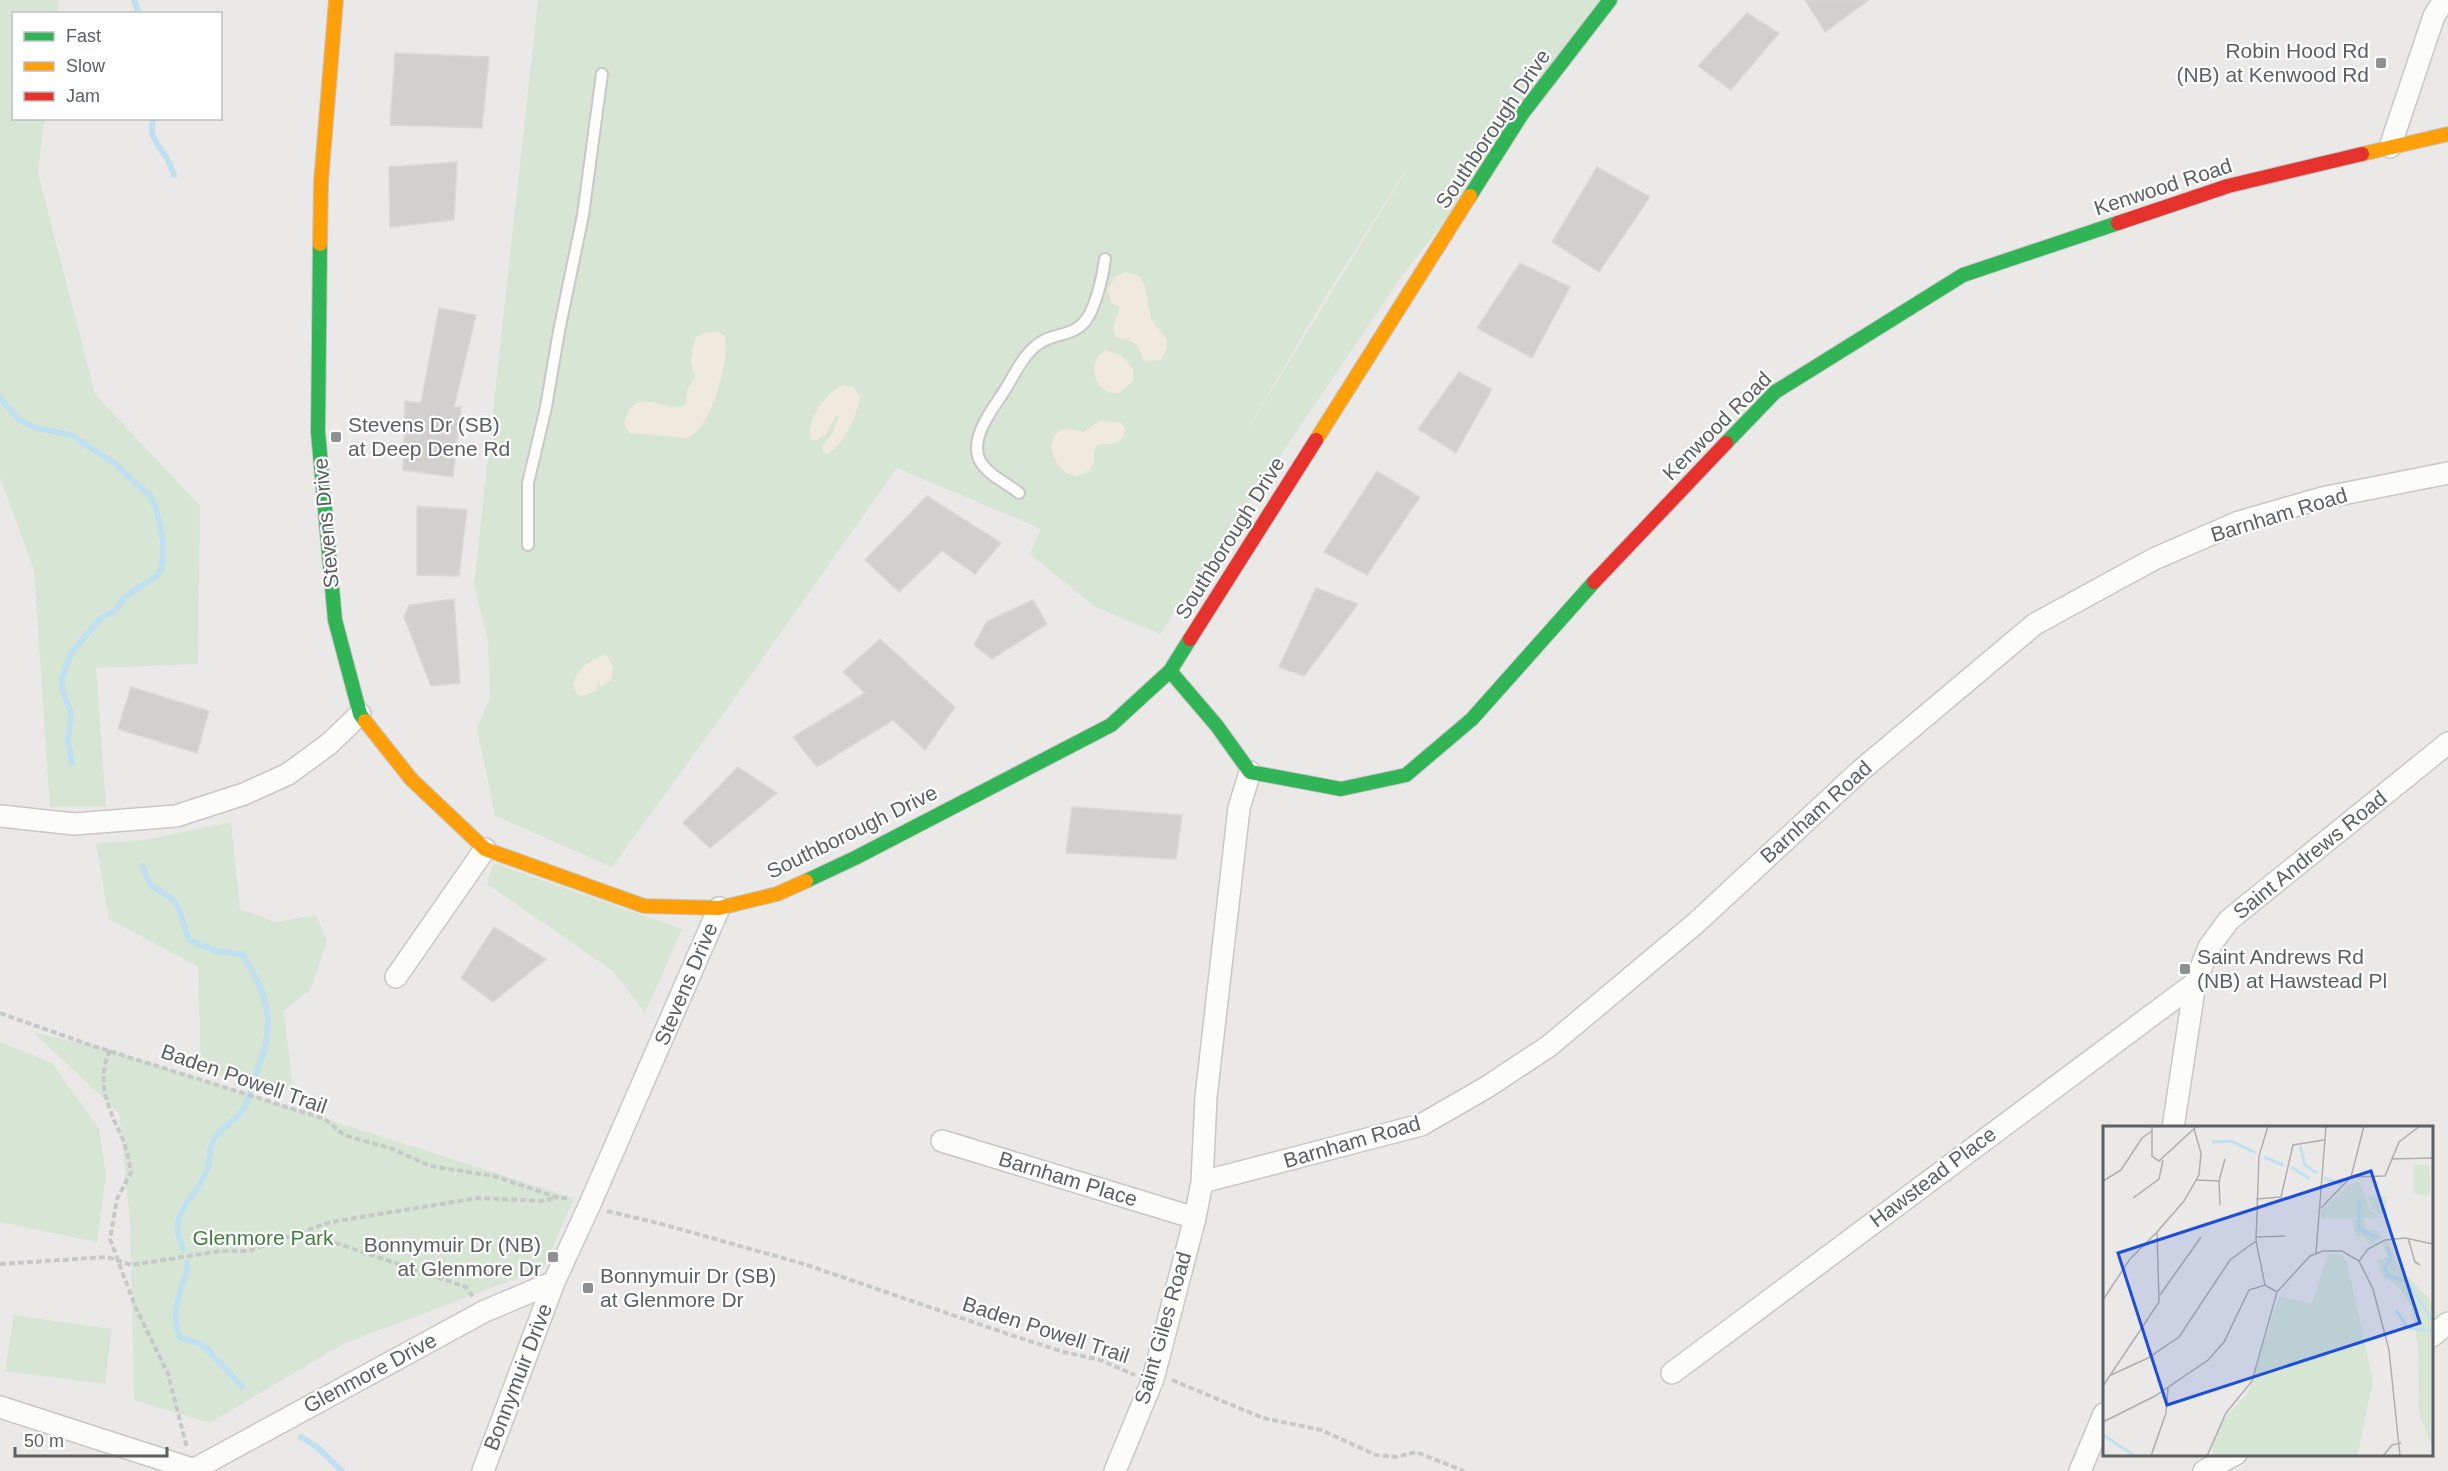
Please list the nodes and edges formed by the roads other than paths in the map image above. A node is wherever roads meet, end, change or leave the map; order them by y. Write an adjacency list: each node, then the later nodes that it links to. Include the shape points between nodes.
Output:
1 (336, 0): 12 (street, Stevens Drive, via 321,182 318,432 335,620)
2 (1611, 0): 11 (street, Southborough Drive, via 1522,114)
3 (2444, 0): 6 (street, via 2434,16)
4 (602, 74): 10 (lane, via 583,215 528,483)
5 (2448, 134): 6 (street, Kenwood Road)
6 (2390, 147): 14 (street, Kenwood Road, via 2229,186 1963,274 1775,392 1580,597 1472,719 1406,775 1341,789)
7 (1106, 259): 9 (lane, via 1085,321 1071,332 1044,340 1028,354 981,431 981,462)
8 (2448, 473): 22 (street, Barnham Road, via 2322,498 2239,522 2154,559 2035,624 1860,771 1696,923 1549,1046 1421,1125)
9 (1019, 493)
10 (528, 545)
11 (1170, 671): 14 (street); 17 (street, Southborough Drive, via 1110,725 835,867 777,894)
12 (360, 714): 15 (street, via 329,744 288,774 244,794 176,816 74,824); 16 (street, Stevens Drive, via 411,779)
13 (2448, 743): 19 (street, Saint Andrews Road, via 2229,920 2210,947)
14 (1250, 772): 22 (street, via 1236,831 1206,1097)
15 (0, 816)
16 (485, 849): 17 (street, Stevens Drive, via 644,906); 18 (street)
17 (718, 908): 24 (street, Stevens Drive)
18 (396, 977)
19 (2196, 983): 20 (street, Saint Andrews Road); 27 (street, Hawstead Place)
20 (2173, 1126)
21 (942, 1141): 23 (street, Barnham Place)
22 (1202, 1182): 23 (street)
23 (1195, 1218): 33 (street, Saint Giles Road, via 1152,1379)
24 (554, 1282): 31 (street, Glenmore Drive, via 485,1311); 32 (street, Bonnymuir Drive)
25 (2448, 1323): 26 (street)
26 (2433, 1335)
27 (1672, 1372)
28 (0, 1407): 31 (street)
29 (2103, 1416): 34 (street)
30 (2234, 1456): 35 (street)
31 (191, 1470)
32 (483, 1471)
33 (1114, 1471)
34 (2080, 1471)
35 (2205, 1471)

